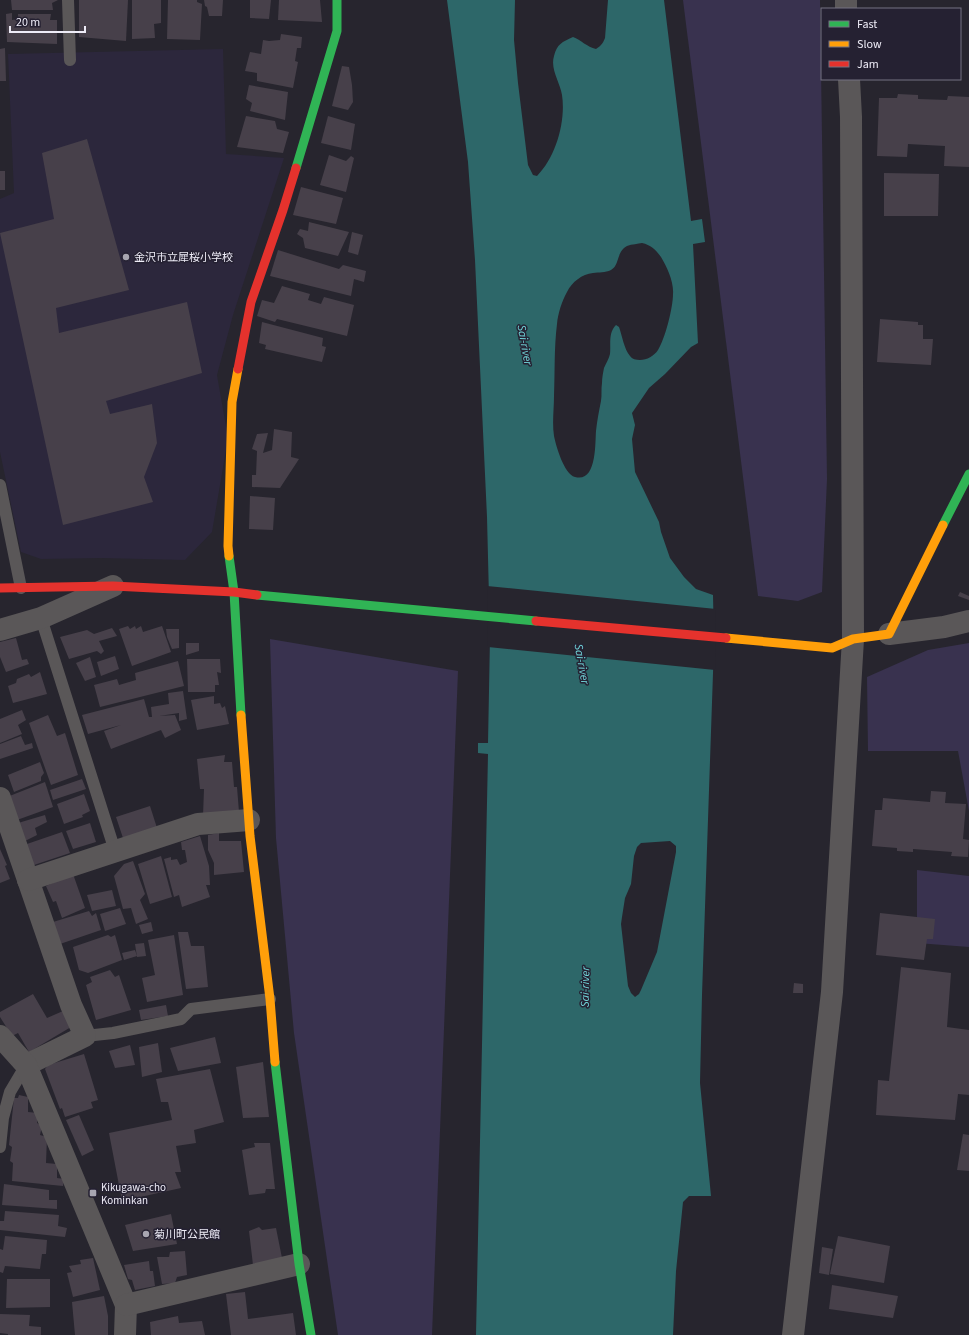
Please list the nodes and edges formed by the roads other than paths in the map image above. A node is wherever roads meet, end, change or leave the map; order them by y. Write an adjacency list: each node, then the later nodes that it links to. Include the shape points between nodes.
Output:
1 (68, 0): 3 (lane)
2 (337, 0): 10 (street, via 337,31 284,210 251,302 234,394 228,546)
3 (70, 60)
4 (849, 80): 15 (street)
5 (969, 474): 14 (street)
6 (0, 485): 9 (lane)
7 (114, 586): 9 (street); 10 (street); 11 (street)
8 (0, 588): 9 (street)
9 (21, 588)
10 (234, 592): 15 (street, via 832,648); 17 (street)
11 (41, 618): 13 (street); 18 (lane)
12 (969, 621): 14 (street)
13 (0, 630)
14 (889, 634): 15 (street)
15 (853, 639): 29 (street, via 832,992)
16 (0, 798): 19 (street)
17 (249, 820): 18 (street, via 198,824); 20 (street)
18 (115, 851): 19 (street)
19 (28, 880): 22 (street)
20 (270, 999): 22 (lane, via 191,1009 181,1019 113,1033); 25 (street)
21 (0, 1036): 23 (street)
22 (84, 1036): 23 (street)
23 (26, 1065): 24 (lane, via 10,1092 3,1118); 26 (street)
24 (0, 1147)
25 (299, 1264): 26 (street); 28 (street)
26 (126, 1305): 27 (street)
27 (125, 1335)
28 (311, 1335)
29 (793, 1335)

